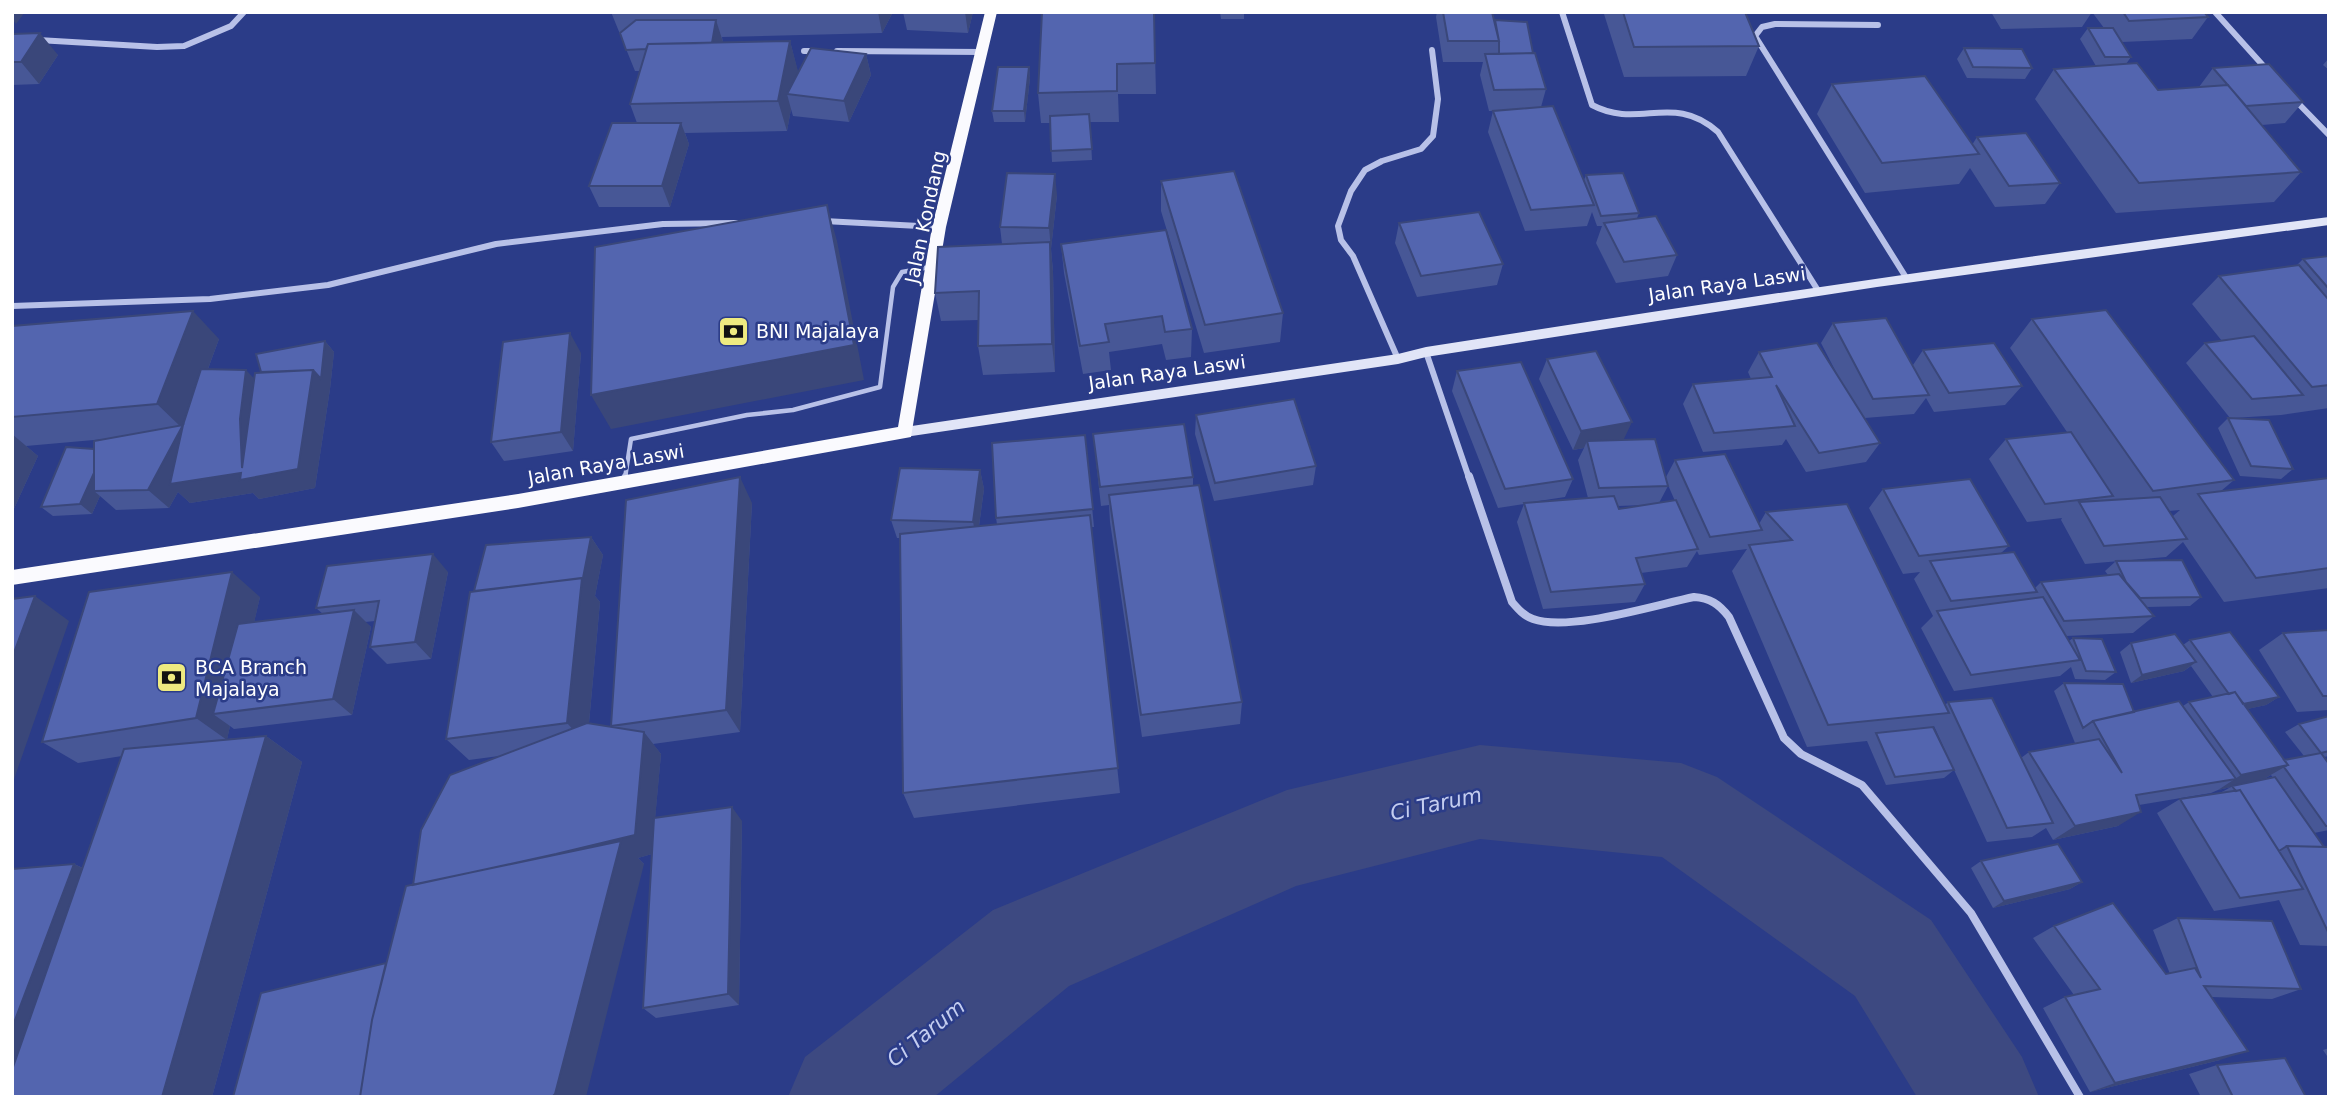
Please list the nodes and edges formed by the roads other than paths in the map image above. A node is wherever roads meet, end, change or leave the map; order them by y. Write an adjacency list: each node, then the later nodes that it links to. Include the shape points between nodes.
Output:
1 (244, 12): 6 (street, via 231,26 184,46)
2 (991, 12): 9 (main road, Jalan Kondang)
3 (1562, 12): 19 (street, via 1592,105 1606,113 1685,114 1709,124)
4 (2214, 12): 10 (street)
5 (1878, 25): 18 (street, via 1775,24 1762,27 1755,36)
6 (27, 39)
7 (1432, 50): 22 (street, via 1439,95 1434,133 1427,144 1367,169 1355,182 1338,217 1343,246 1353,256)
8 (804, 51): 9 (street)
9 (983, 52): 16 (main road, Jalan Kondang)
10 (2277, 80)
11 (2286, 90): 12 (street)
12 (2329, 135)
13 (812, 221): 16 (street)
14 (2329, 221): 18 (main road, Jalan Raya Laswi)
15 (744, 223): 20 (street, via 663,224 496,244 328,285 210,299)
16 (939, 227): 17 (main road, Jalan Kondang)
17 (933, 267): 23 (main road, Jalan Kondang); 24 (lane, via 902,272 893,287 880,387 793,410 631,439)
18 (1907, 279): 19 (main road, Jalan Raya Laswi)
19 (1819, 292): 21 (main road, Jalan Raya Laswi)
20 (12, 306)
21 (1426, 352): 22 (main road, Jalan Raya Laswi); 26 (street, via 1512,602 1533,619 1563,624 1694,597 1719,604 1784,738 1807,760 1862,785 1971,913)
22 (1398, 359): 23 (main road, Jalan Raya Laswi)
23 (905, 432): 24 (main road, Jalan Raya Laswi)
24 (624, 482): 25 (main road, Jalan Raya Laswi)
25 (12, 578)
26 (2080, 1097)

